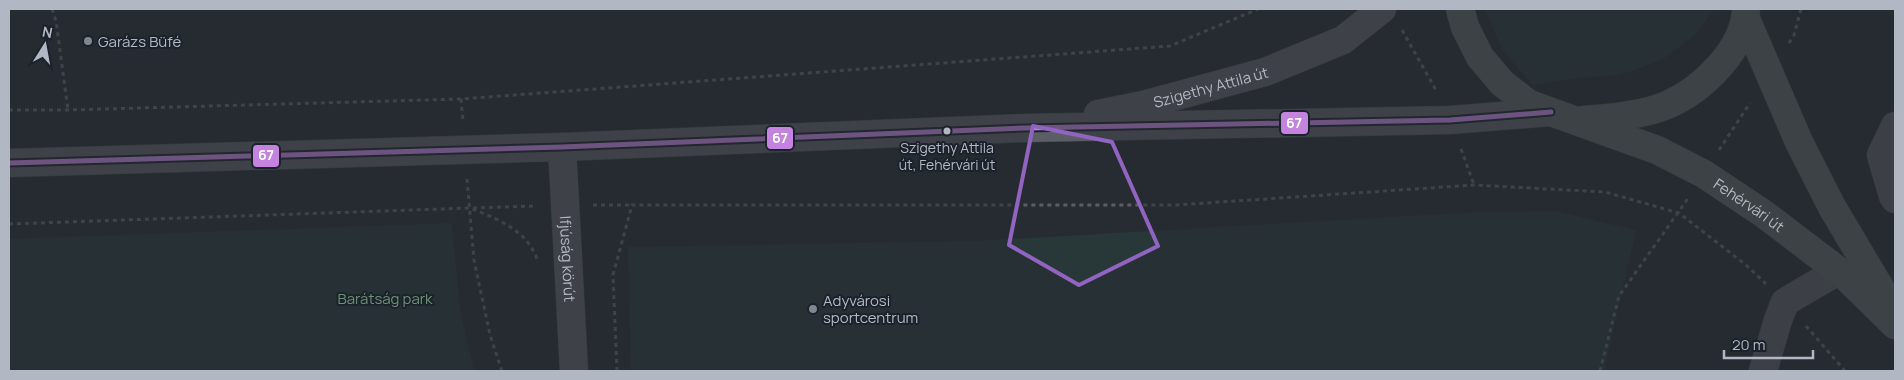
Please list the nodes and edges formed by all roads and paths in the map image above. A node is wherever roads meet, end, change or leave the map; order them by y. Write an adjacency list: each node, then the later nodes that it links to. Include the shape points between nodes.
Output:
1 (52, 9): 9 (path)
2 (1258, 9): 9 (path, via 1170,46 461,99)
3 (1382, 9): 13 (street, Szigethy Attila út, via 1343,40 1265,72 1143,105)
4 (1460, 9): 10 (main road, Fehérvári út, via 1480,57 1502,83 1529,104)
5 (1800, 9): 7 (path, via 1794,35)
6 (1746, 14): 7 (main road, Fehérvári út); 11 (main road, Fehérvári út, via 1730,53 1705,82 1667,105 1623,116)
7 (1770, 73): 16 (path); 23 (main road, Fehérvári út, via 1799,142 1832,207)
8 (9, 110): 9 (path)
9 (68, 110)
10 (1551, 112): 11 (main road, Fehérvári út); 13 (street, Szigethy Attila út, via 1450,120)
11 (1580, 121): 16 (main road, Fehérvári út, via 1657,150)
12 (1895, 126): 17 (street, via 1881,155)
13 (1025, 128): 14 (street, Szigethy Attila út)
14 (562, 147): 15 (street, Szigethy Attila út); 26 (street, Ifjúság körút)
15 (9, 163)
16 (1704, 174): 19 (path); 22 (main road, Fehérvári út, via 1764,214)
17 (1895, 199)
18 (470, 208): 20 (path); 21 (path, via 508,224 533,248); 25 (path, via 474,260 490,335)
19 (1679, 213): 27 (path, via 1605,192 1474,186 1176,205 632,205 613,274); 28 (path, via 1619,296)
20 (9, 224)
21 (540, 266)
22 (1838, 271): 24 (main road, Fehérvári út); 29 (street, via 1785,302)
23 (1895, 313)
24 (1895, 325)
25 (502, 371)
26 (574, 371)
27 (617, 371)
28 (1600, 371)
29 (1763, 371)

